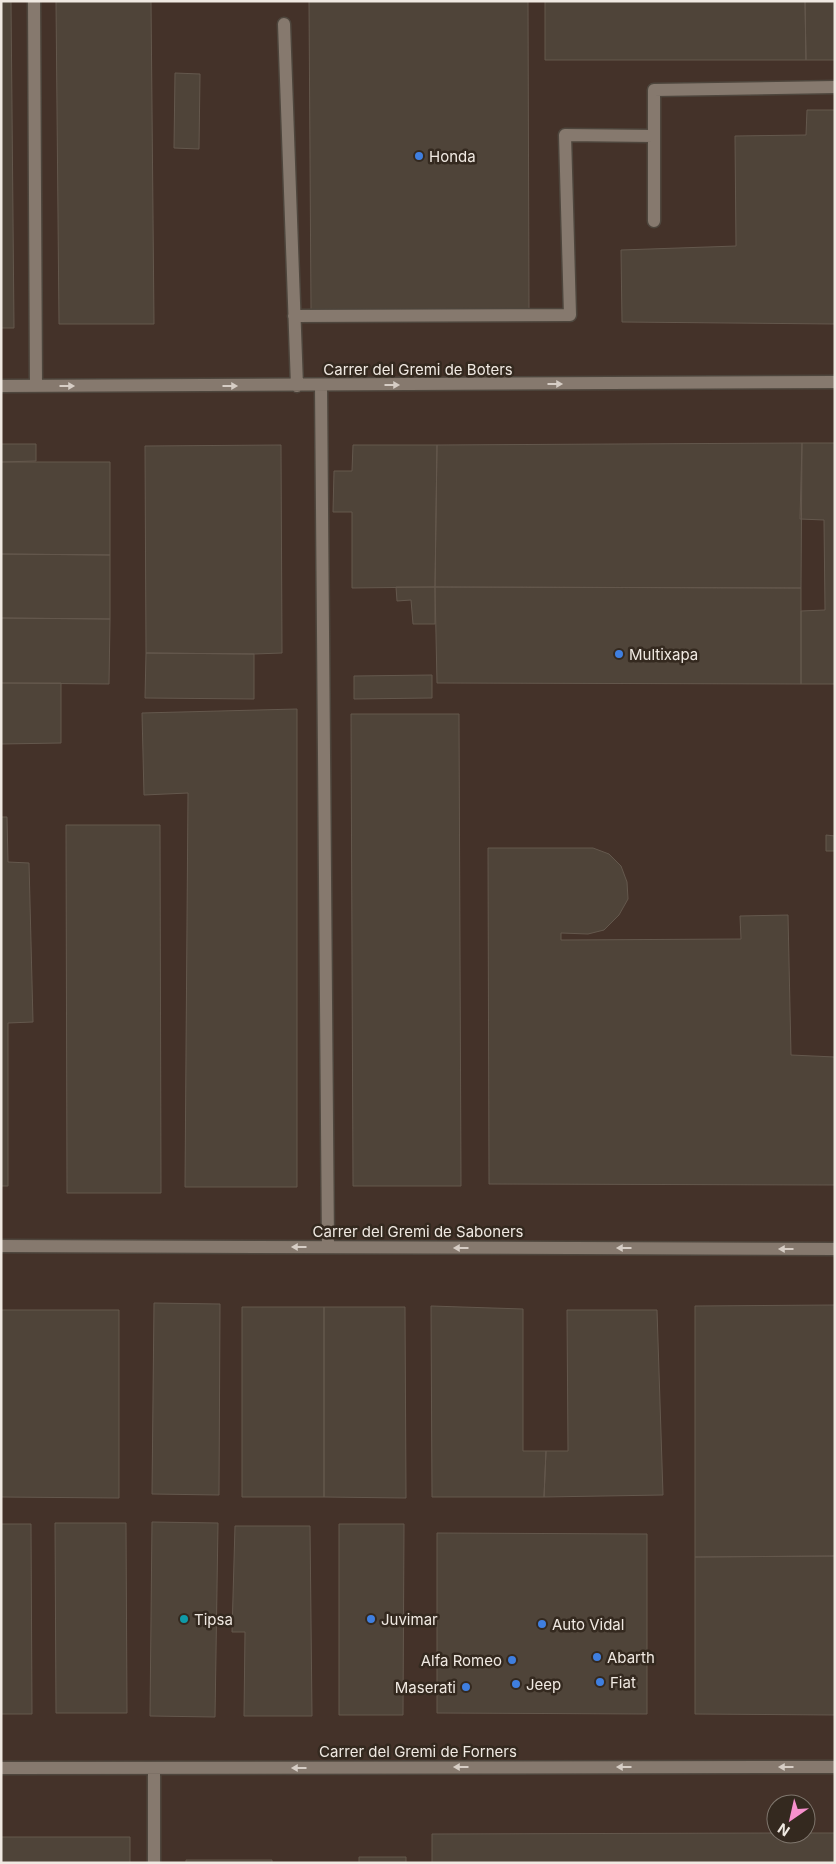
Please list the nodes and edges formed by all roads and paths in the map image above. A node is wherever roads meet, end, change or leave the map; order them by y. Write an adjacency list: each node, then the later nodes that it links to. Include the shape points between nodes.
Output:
1 (34, 1): 10 (street)
2 (284, 24): 6 (street)
3 (835, 87): 4 (street, via 654,90)
4 (654, 136): 5 (street); 6 (street, via 565,135 570,315)
5 (654, 220)
6 (294, 316): 11 (street)
7 (835, 382): 8 (street, Carrer del Gremi de Boters, one-way to 7)
8 (322, 385): 11 (street, Carrer del Gremi de Boters); 13 (street)
9 (1, 386): 10 (street, Carrer del Gremi de Boters)
10 (36, 386): 11 (street, Carrer del Gremi de Boters, one-way to 11)
11 (297, 386)
12 (1, 1246): 13 (street, Carrer del Gremi de Saboners, one-way to 12)
13 (328, 1247): 14 (street, Carrer del Gremi de Saboners, one-way to 13)
14 (835, 1249)
15 (835, 1767): 17 (street, Carrer del Gremi de Forners, one-way to 17)
16 (1, 1768): 17 (street, Carrer del Gremi de Forners)
17 (154, 1768): 18 (street)
18 (154, 1863)

